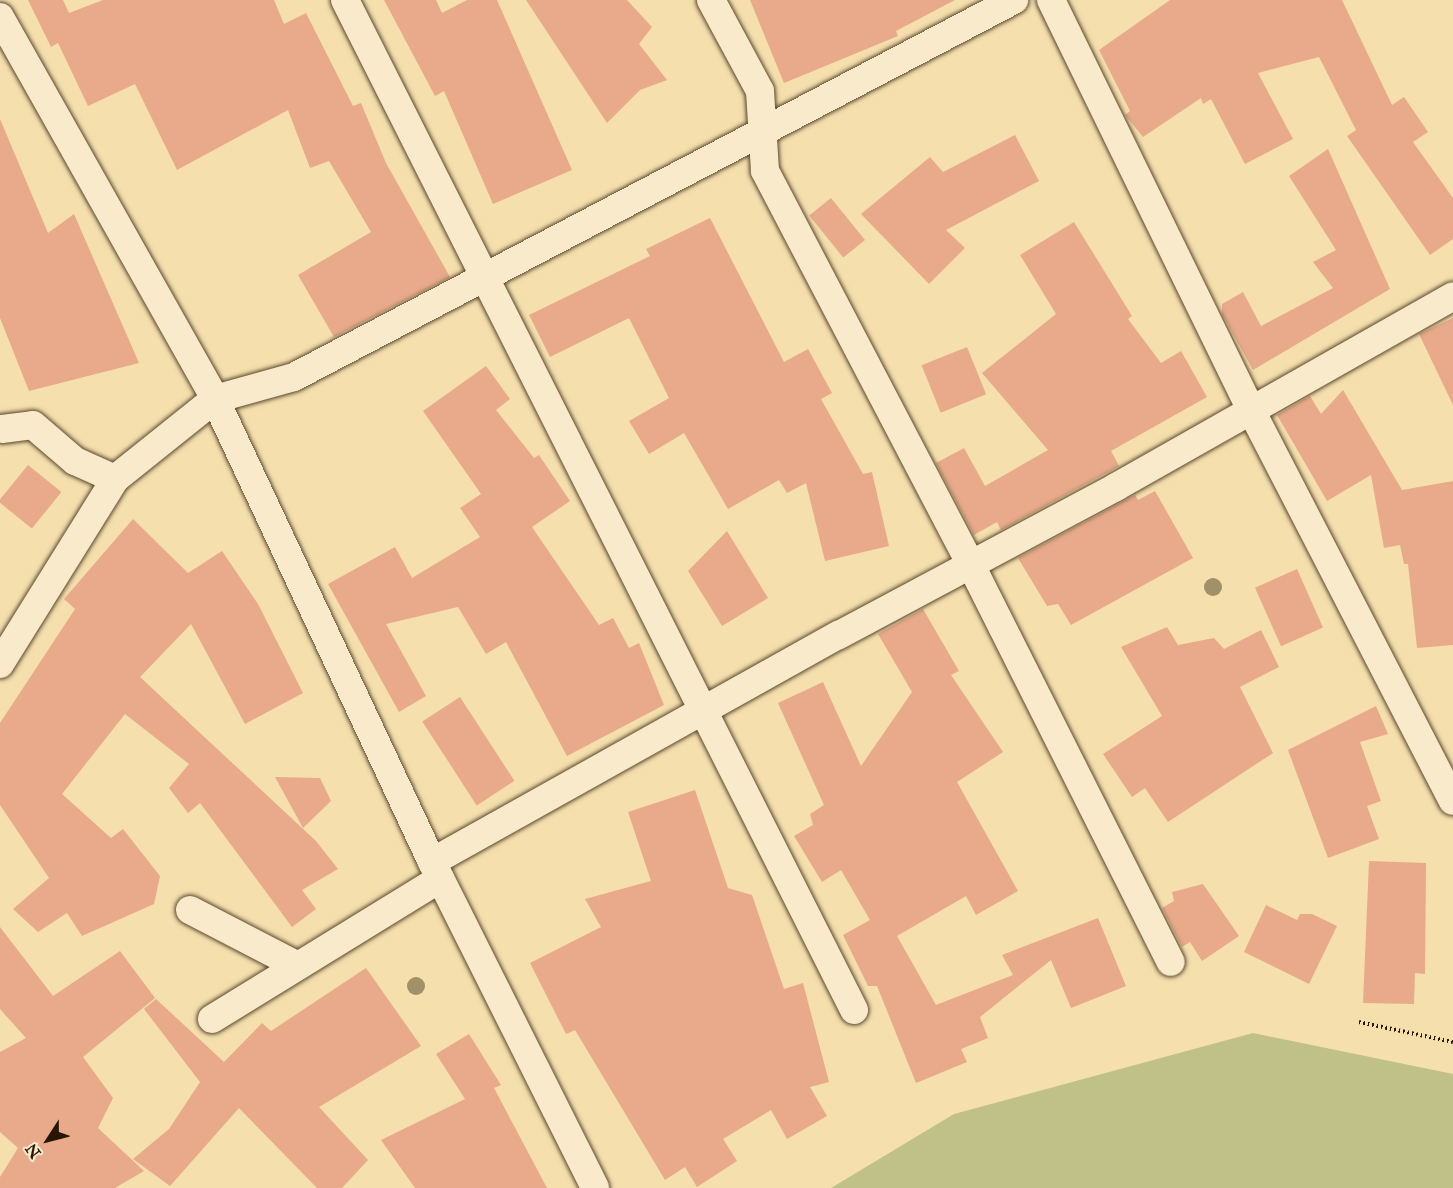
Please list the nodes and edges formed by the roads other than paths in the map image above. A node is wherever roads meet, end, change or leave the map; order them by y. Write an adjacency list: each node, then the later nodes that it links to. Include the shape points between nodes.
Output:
1 (345, 0): 7 (street)
2 (711, 0): 6 (street, via 760,91)
3 (1014, 0): 6 (street)
4 (1051, 0): 10 (street)
5 (0, 17): 9 (street)
6 (764, 129): 7 (street); 13 (street, via 765,171)
7 (486, 274): 9 (street, via 294,377); 15 (street)
8 (1453, 296): 10 (street)
9 (215, 399): 12 (street); 17 (street)
10 (1250, 408): 13 (street); 16 (street)
11 (2, 429): 12 (street, via 33,425 75,461)
12 (115, 479): 14 (street)
13 (972, 567): 15 (street); 19 (street)
14 (0, 664)
15 (706, 710): 17 (street); 21 (street)
16 (1453, 801)
17 (436, 870): 20 (street); 23 (street)
18 (190, 910): 20 (street)
19 (1171, 962)
20 (296, 965): 22 (street)
21 (854, 1010)
22 (212, 1019)
23 (595, 1188)

